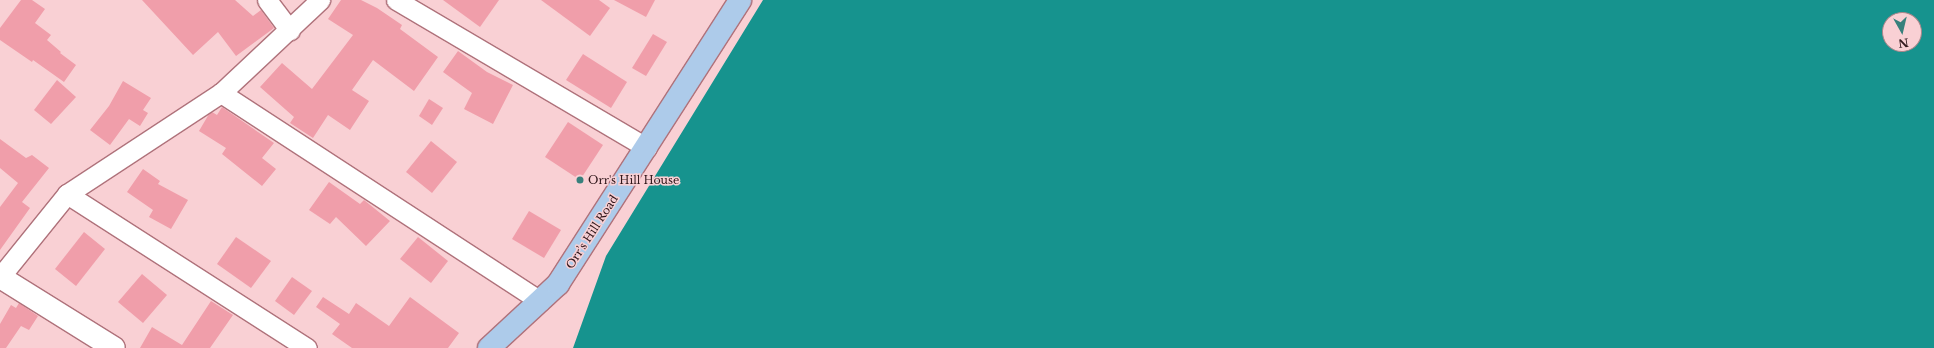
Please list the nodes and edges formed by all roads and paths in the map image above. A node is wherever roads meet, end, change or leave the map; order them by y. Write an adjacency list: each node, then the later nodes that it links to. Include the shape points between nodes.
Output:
1 (267, 0): 5 (street)
2 (320, 0): 5 (street)
3 (396, 0): 7 (street)
4 (740, 0): 7 (main road, Orr’s Hill Road)
5 (290, 30): 6 (street)
6 (221, 93): 8 (street); 10 (street)
7 (647, 148): 10 (main road, Orr’s Hill Road, via 558,284)
8 (67, 194): 9 (street); 12 (street)
9 (0, 277): 11 (street)
10 (540, 301): 13 (main road, Orr’s Hill Road)
11 (101, 344)
12 (307, 348)
13 (489, 348)

